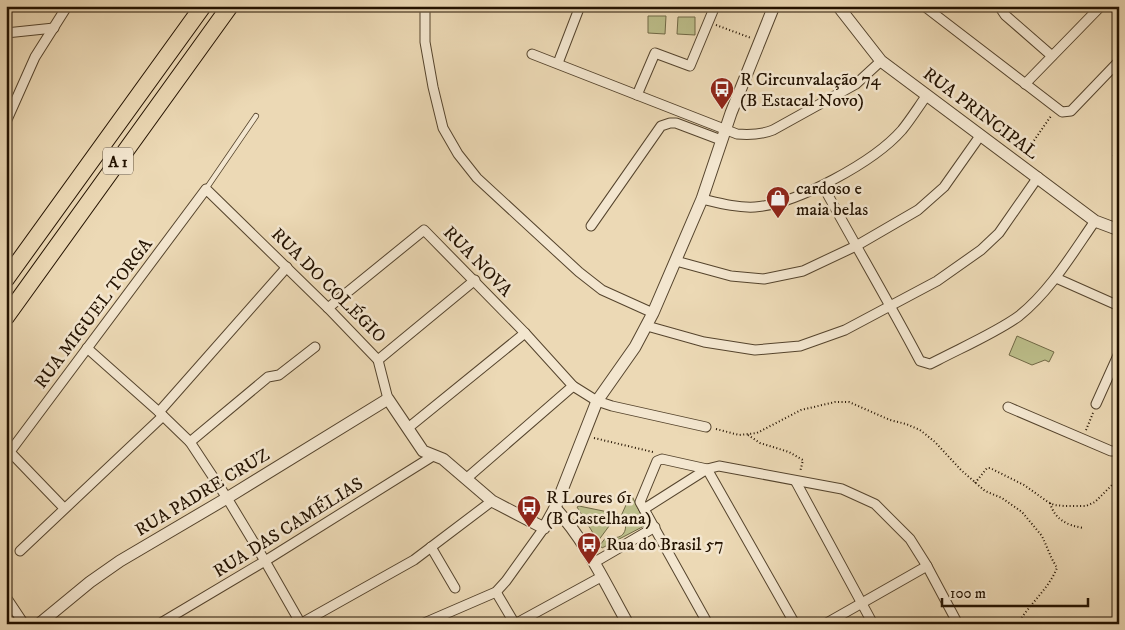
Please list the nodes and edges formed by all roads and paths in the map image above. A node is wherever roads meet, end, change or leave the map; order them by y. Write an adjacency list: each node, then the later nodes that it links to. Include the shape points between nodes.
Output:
1 (65, 6): 13 (street)
2 (203, 6): 43 (highway, A 1)
3 (230, 6): 49 (highway, A 1)
4 (425, 6): 48 (street, via 426,42 433,87 443,128 458,154 477,178 579,272 602,290)
5 (580, 6): 20 (street)
6 (715, 6): 12 (street)
7 (774, 6): 15 (street)
8 (838, 6): 18 (street, RUA PRINCIPAL)
9 (924, 6): 21 (street)
10 (999, 6): 17 (street)
11 (1101, 6): 17 (street)
12 (709, 22): 15 (path); 22 (street, via 690,66 655,53)
13 (54, 28): 14 (street); 26 (street, via 35,57)
14 (6, 33)
15 (760, 42): 27 (street)
16 (532, 54): 20 (street)
17 (1052, 56): 21 (street)
18 (881, 61): 23 (street, RUA PRINCIPAL); 27 (street, via 856,84 773,130 764,134)
19 (1119, 61): 24 (street, via 1071,111 1062,112)
20 (558, 62): 22 (street)
21 (1025, 84): 24 (street)
22 (637, 95): 27 (street)
23 (927, 95): 28 (street, RUA PRINCIPAL); 33 (street, via 902,130 878,152)
24 (1056, 108): 31 (path)
25 (256, 116): 34 (lane)
26 (6, 122)
27 (723, 134): 35 (street); 37 (street, via 676,123 661,126)
28 (980, 136): 31 (street, RUA PRINCIPAL); 39 (street, via 964,162 938,193 918,210)
29 (1113, 155): 30 (path)
30 (1119, 157)
31 (1018, 163): 32 (street, RUA PRINCIPAL)
32 (1038, 177): 36 (street, RUA PRINCIPAL); 45 (street, via 999,233 981,250 936,281)
33 (823, 186): 35 (street, via 777,204 753,207); 39 (street)
34 (206, 189): 41 (street, RUA DO COLÉGIO); 53 (street, RUA MIGUEL TORGA)
35 (702, 199): 40 (street)
36 (1095, 221): 38 (street, RUA PRINCIPAL); 42 (street)
37 (591, 226)
38 (1119, 230)
39 (856, 246): 40 (street, via 803,271 764,279 731,276); 45 (street)
40 (676, 261): 48 (street)
41 (287, 267): 47 (street, RUA DO COLÉGIO); 61 (street)
42 (1056, 278): 45 (street, via 1017,317 930,364 920,361); 46 (street)
43 (6, 279)
44 (475, 280): 47 (street, RUA NOVA, via 424,230); 51 (street, RUA NOVA); 55 (street)
45 (891, 306): 50 (street, via 845,330 800,346 755,350 704,342)
46 (1119, 306)
47 (328, 308): 55 (street, RUA DO COLÉGIO)
48 (653, 313): 50 (street)
49 (6, 316)
50 (647, 326): 58 (street)
51 (525, 333): 56 (street, RUA NOVA); 63 (street)
52 (315, 347): 67 (street, via 279,375 268,377)
53 (87, 348): 61 (street); 69 (street, RUA MIGUEL TORGA)
54 (1119, 352): 59 (street)
55 (378, 360): 57 (street, RUA DO COLÉGIO)
56 (573, 386): 58 (street, RUA NOVA); 73 (street)
57 (388, 399): 63 (street, RUA DO COLÉGIO); 77 (street, RUA PADRE CRUZ)
58 (597, 401): 62 (street, RUA NOVA); 65 (street)
59 (1096, 404): 66 (path)
60 (1008, 407): 66 (street)
61 (161, 414): 67 (street); 80 (street)
62 (706, 427): 64 (path)
63 (408, 428): 70 (street, RUA DO COLÉGIO, via 423,450)
64 (747, 434): 75 (path, via 760,443 789,452 802,460); 76 (path, via 757,433 810,408 849,402 920,430)
65 (582, 436): 71 (path, via 659,454); 81 (street)
66 (1082, 439): 68 (street)
67 (190, 442): 77 (street)
68 (1119, 451)
69 (8, 454): 80 (street)
70 (433, 456): 73 (street, RUA DO COLÉGIO, via 443,459); 88 (street, RUA DAS CAMÉLIAS)
71 (659, 460): 72 (street); 82 (street, via 640,502)
72 (707, 469): 75 (street, via 719,466); 82 (street); 104 (street)
73 (467, 478): 78 (street, RUA DO COLÉGIO)
74 (1119, 478): 79 (path, via 1095,502 1086,506)
75 (797, 482): 90 (street, via 842,489 875,504 910,539); 95 (street)
76 (975, 483): 79 (path, via 987,468 1024,485); 108 (path, via 1002,498 1030,520 1042,536 1057,568)
77 (227, 498): 88 (street); 97 (street, RUA PADRE CRUZ, via 105,571)
78 (492, 501): 83 (street, RUA DO COLÉGIO); 86 (street)
79 (1050, 503): 85 (path, via 1061,521)
80 (64, 508): 87 (street)
81 (555, 508): 83 (street); 89 (street)
82 (644, 509): 84 (street)
83 (544, 528): 93 (street)
84 (654, 528): 89 (street); 103 (street)
85 (1083, 528)
86 (431, 548): 92 (street); 99 (street)
87 (20, 551)
88 (266, 561): 98 (street, RUA DAS CAMÉLIAS); 99 (street)
89 (594, 562): 91 (street)
90 (926, 566): 95 (street); 107 (street)
91 (602, 576): 101 (street); 102 (street)
92 (455, 588)
93 (496, 592): 100 (street); 101 (street)
94 (6, 598): 96 (street)
95 (862, 603): 105 (street); 106 (street)
96 (24, 624)
97 (39, 624)
98 (159, 624)
99 (301, 624)
100 (422, 624)
101 (515, 624)
102 (628, 624)
103 (708, 624)
104 (795, 624)
105 (825, 624)
106 (873, 624)
107 (958, 624)
108 (1018, 624)

